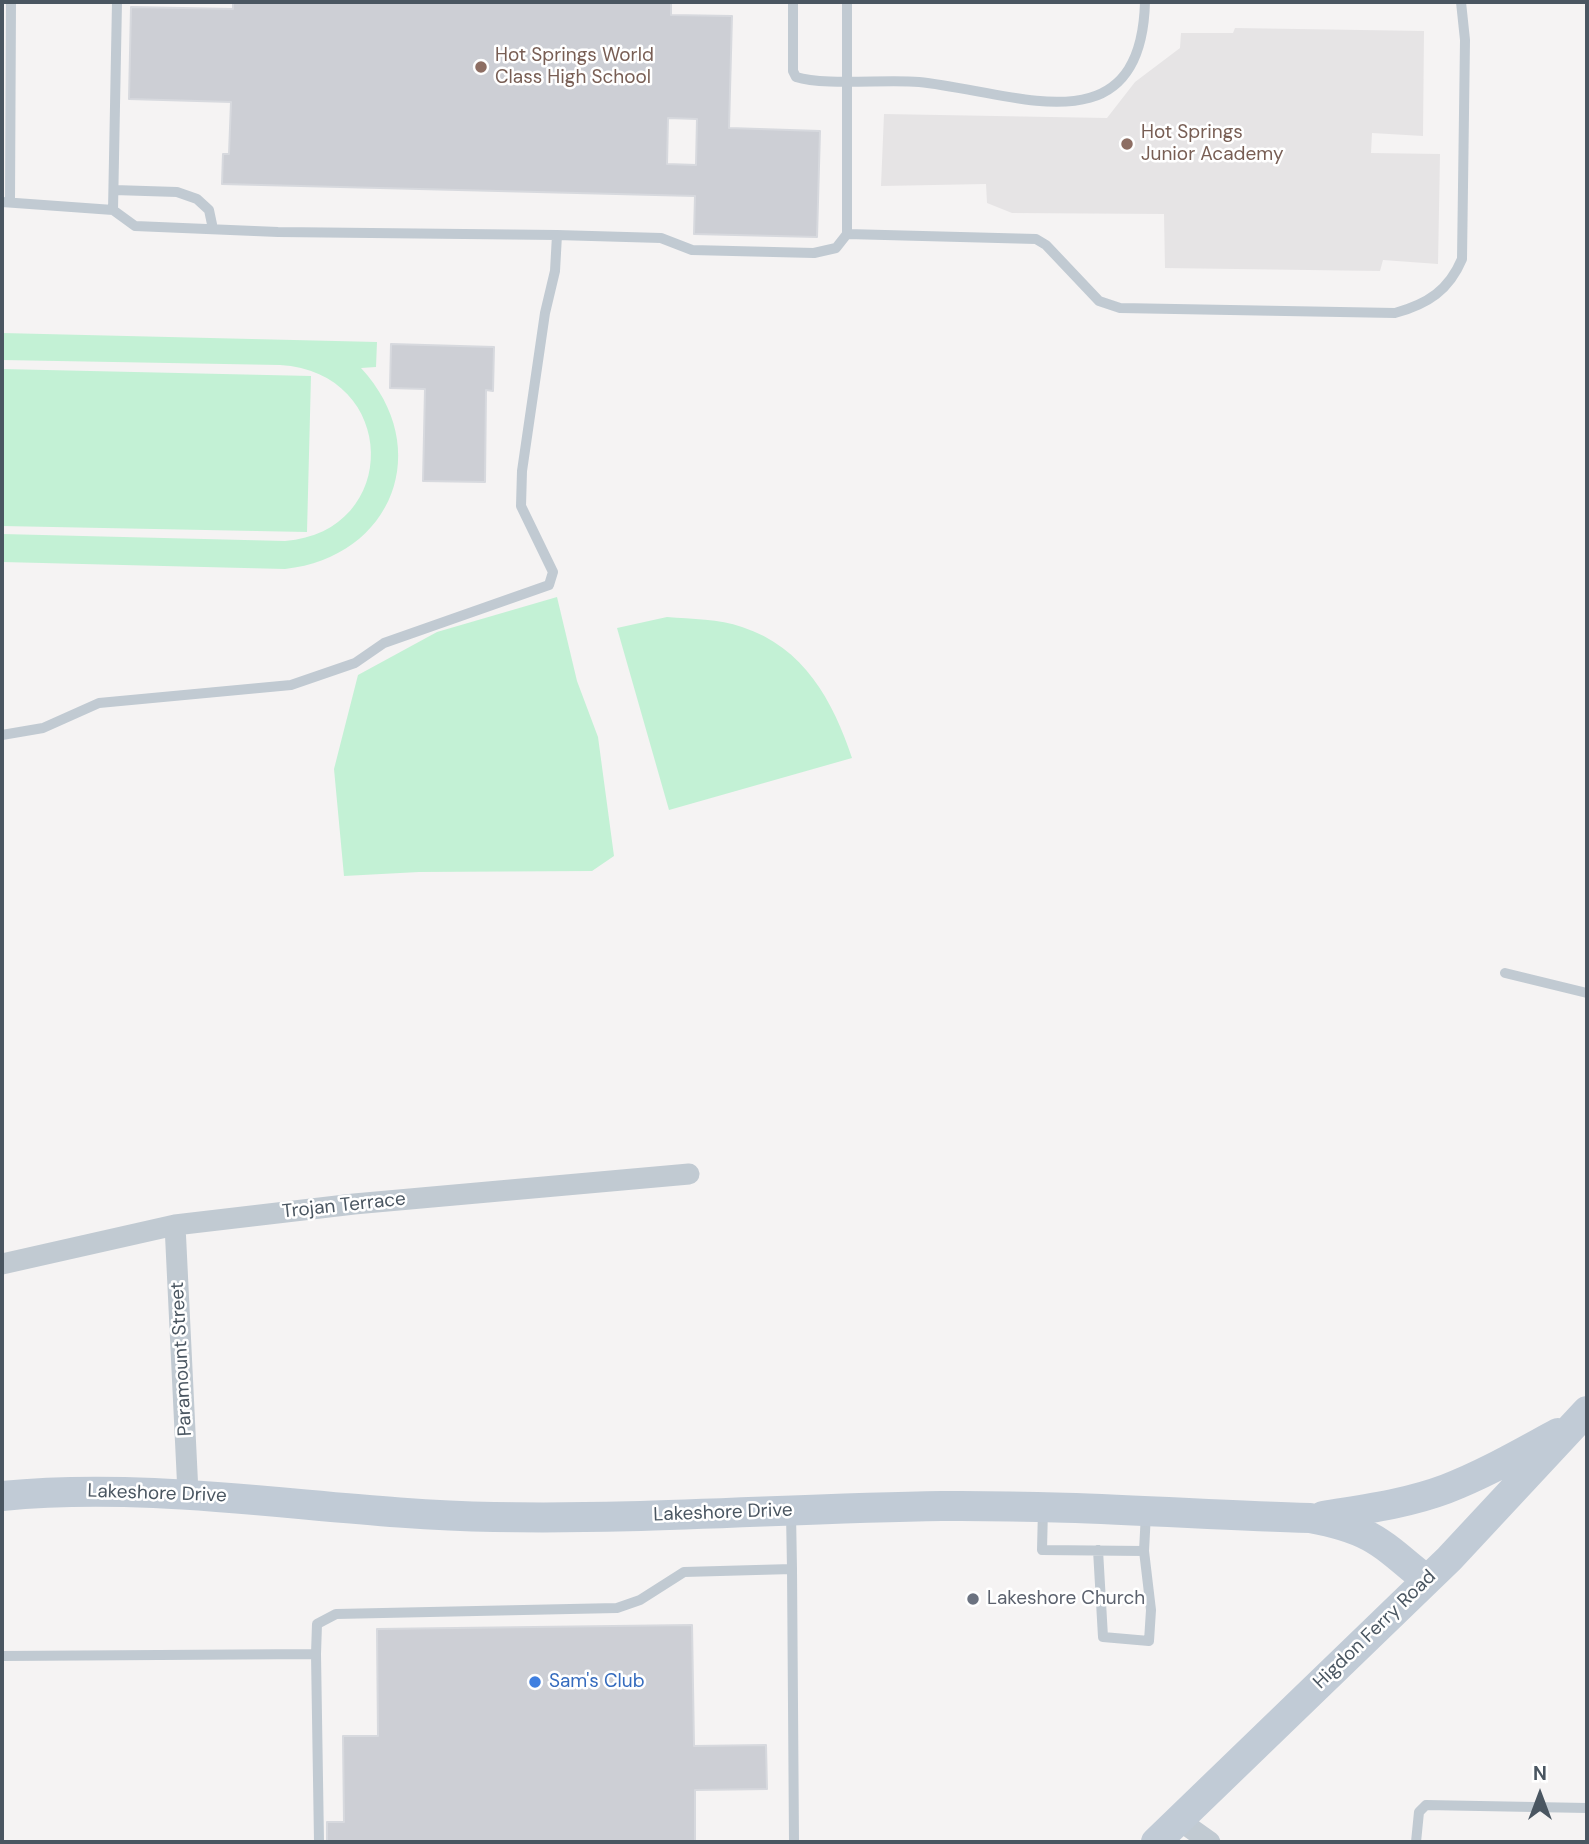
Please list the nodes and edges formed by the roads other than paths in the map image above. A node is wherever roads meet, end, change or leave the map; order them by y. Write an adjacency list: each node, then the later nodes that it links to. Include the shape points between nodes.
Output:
1 (10, 2): 9 (lane)
2 (117, 2): 8 (lane)
3 (793, 2): 7 (lane, via 796,77)
4 (847, 2): 7 (lane)
5 (1145, 2): 7 (lane, via 1143,41 1132,67 1093,98 1034,102 939,84)
6 (1461, 2): 12 (lane, via 1465,40 1462,259 1439,295 1417,307 1395,313 1119,308 1099,301 1036,239)
7 (846, 79): 12 (lane)
8 (114, 190): 10 (lane); 11 (lane, via 177,192 197,199 209,210)
9 (6, 202): 10 (lane)
10 (113, 210): 11 (lane, via 135,226)
11 (213, 229): 13 (lane)
12 (847, 234): 13 (lane, via 836,248 814,253 692,250 660,238)
13 (557, 235): 14 (lane, via 522,471 521,506 553,572 549,585 384,643 355,663 291,685 99,702 43,727)
14 (2, 735)
15 (1506, 974): 16 (lane)
16 (1587, 993)
17 (689, 1174): 18 (street, Trojan Terrace)
18 (175, 1225): 19 (street, Trojan Terrace); 21 (street, Paramount Street)
19 (2, 1264)
20 (1584, 1422): 26 (street, via 1443,1490); 30 (street, Higdon Ferry Road)
21 (188, 1493): 22 (street, Lakeshore Drive, via 52,1491); 24 (street, Lakeshore Drive, via 493,1517)
22 (2, 1496)
23 (1043, 1509): 24 (street, Lakeshore Drive, via 946,1506); 25 (street, Lakeshore Drive); 27 (lane, via 1042,1550)
24 (791, 1511): 29 (lane)
25 (1146, 1513): 26 (street, Lakeshore Drive); 28 (lane)
26 (1310, 1518): 30 (street, Lakeshore Drive, via 1348,1525 1374,1536)
27 (1098, 1550): 28 (lane); 28 (lane, via 1103,1637 1149,1641 1152,1610)
28 (1144, 1551)
29 (792, 1569): 31 (lane, via 684,1573 640,1600 617,1608 336,1614 317,1624); 36 (lane)
30 (1426, 1580): 34 (street, Higdon Ferry Road)
31 (316, 1654): 32 (lane); 35 (lane)
32 (2, 1656)
33 (1587, 1808): 39 (lane, via 1426,1805 1419,1812)
34 (1179, 1820): 37 (street, Higdon Ferry Road); 38 (street)
35 (319, 1842)
36 (794, 1842)
37 (1156, 1842)
38 (1210, 1842)
39 (1416, 1842)

